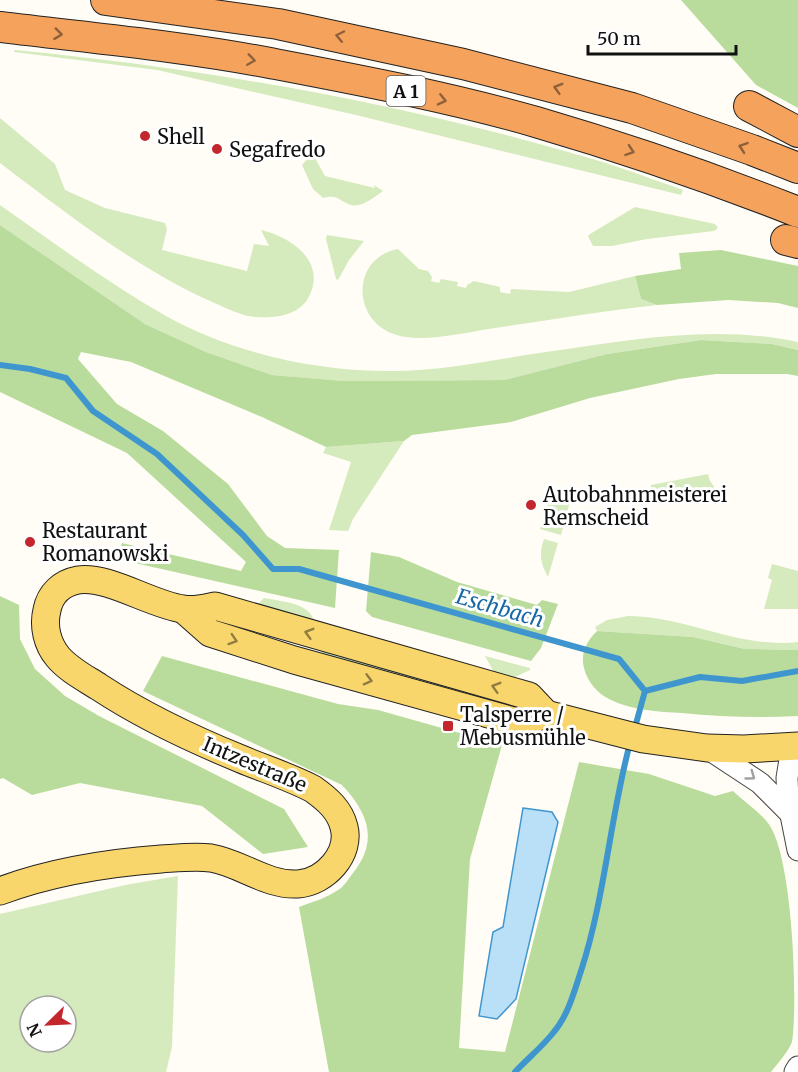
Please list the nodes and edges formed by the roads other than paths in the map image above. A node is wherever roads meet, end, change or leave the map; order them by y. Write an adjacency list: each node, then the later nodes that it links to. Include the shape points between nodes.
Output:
1 (106, 0): 5 (highway, A 1, one-way to 1, via 632,108 463,63 278,24)
2 (0, 27): 6 (highway, A 1, one-way to 6, via 268,63 400,89 621,148)
3 (748, 106): 4 (highway)
4 (798, 132)
5 (798, 168)
6 (798, 212)
7 (795, 746): 8 (main road); 9 (street, via 787,778)
8 (708, 748): 9 (street, one-way to 9, via 760,783); 11 (main road, Intzestraße, via 643,739 546,714 529,696 215,606 184,610 91,580 79,580 54,594 48,605 50,644 59,658 150,717 313,789 334,806 346,836 335,864 322,875 298,884 267,879 212,858 187,858 90,868)
9 (789, 812): 10 (street)
10 (798, 850)
11 (0, 891)
12 (798, 1067): 13 (street)
13 (795, 1072)

